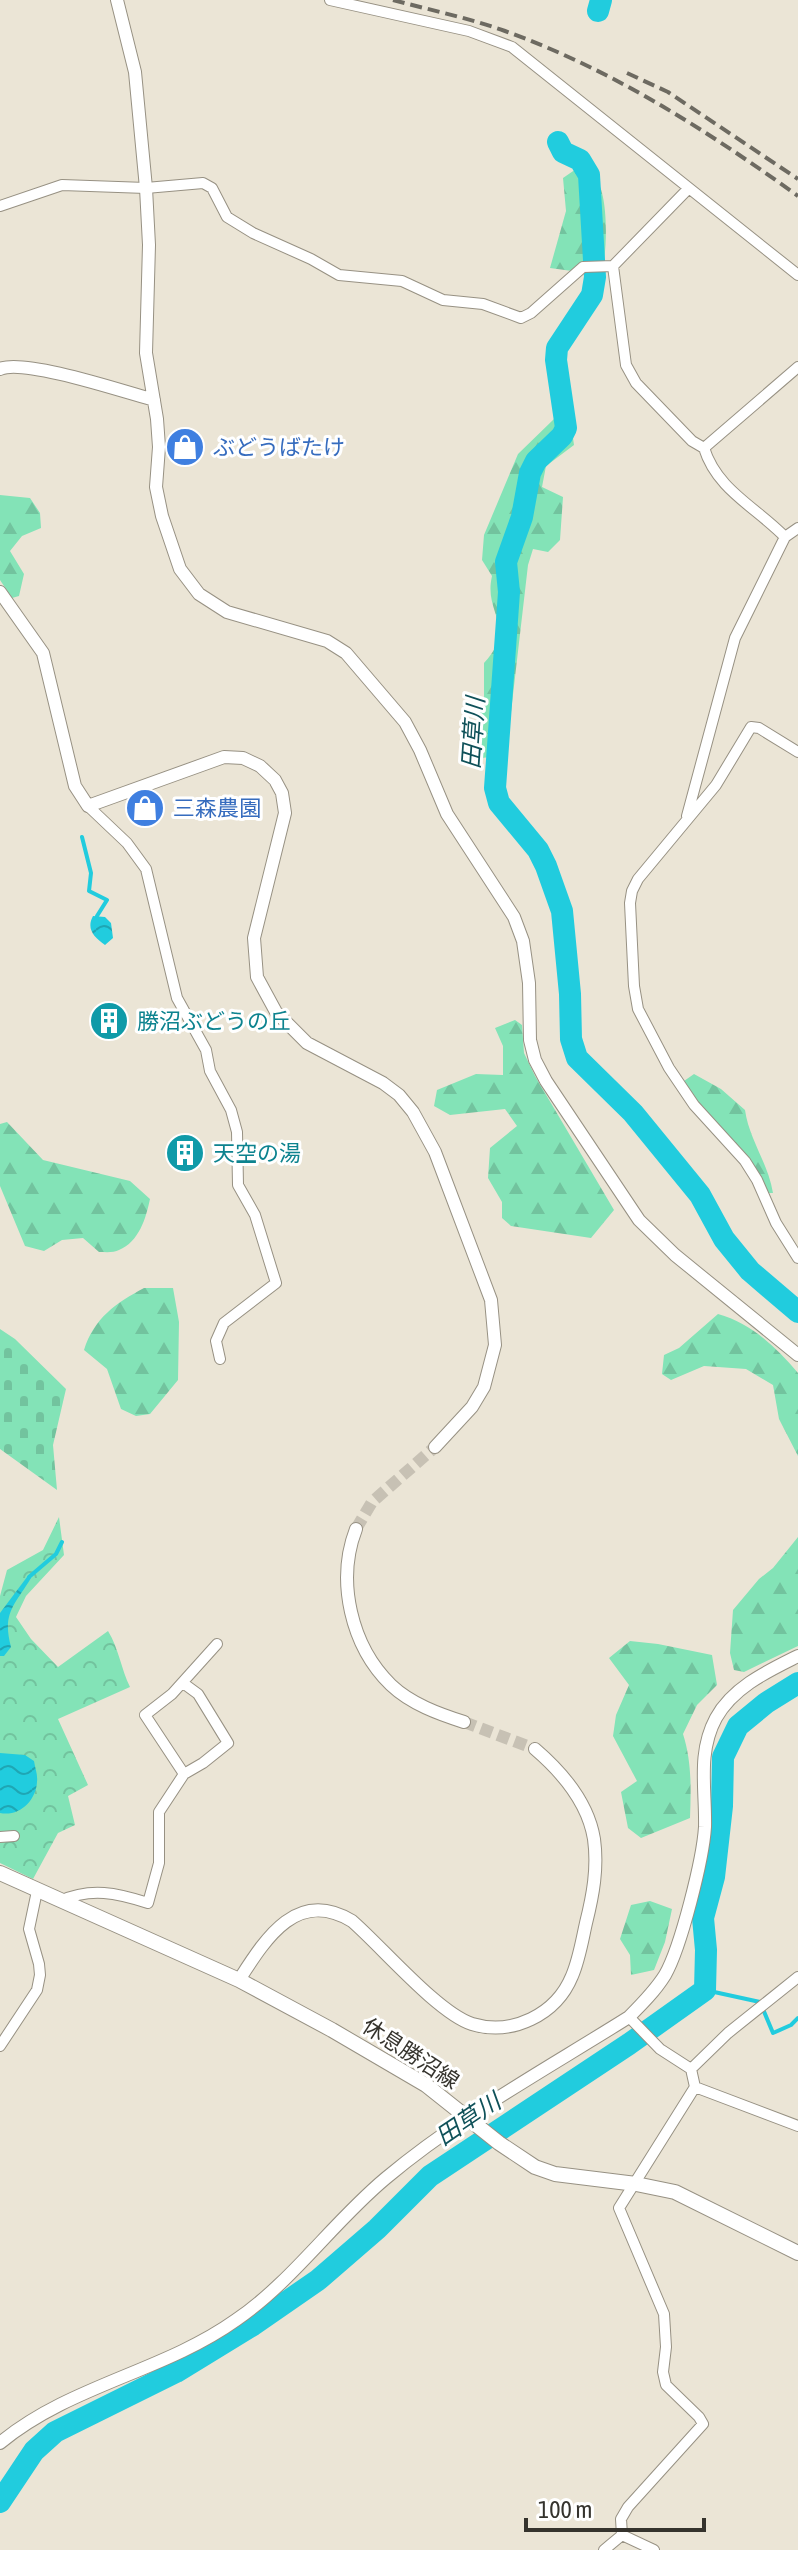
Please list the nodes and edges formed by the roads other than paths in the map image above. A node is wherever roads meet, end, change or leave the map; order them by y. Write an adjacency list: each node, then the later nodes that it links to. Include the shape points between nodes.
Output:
1 (117, 0): 3 (street, via 135,72)
2 (330, 0): 4 (street, via 469,31 512,47)
3 (146, 188): 5 (street, via 62,185); 6 (street, via 203,183 212,188 227,217 339,275 402,281 443,300 483,304 521,318 583,267); 10 (street, via 146,353)
4 (688, 189): 6 (street); 7 (street)
5 (0, 206)
6 (612, 266): 11 (street, via 626,365 636,383)
7 (798, 275)
8 (798, 367): 11 (street)
9 (0, 369): 10 (street, via 30,368)
10 (154, 400): 19 (street, via 156,487 180,569 199,594 227,612 327,641 346,653 389,701 420,750 447,814 514,917 527,954 530,1040 546,1081 639,1220)
11 (704, 448): 13 (street, via 719,478 737,498)
12 (798, 528): 13 (street)
13 (785, 537): 17 (street, via 735,638)
14 (0, 592): 16 (street, via 43,653 75,786)
15 (798, 751): 17 (street, via 751,727 716,785)
16 (88, 806): 20 (street, via 146,869 177,998 231,1110 238,1185 255,1215 276,1283 224,1323 216,1341); 21 (street, via 224,757 252,761 275,780 285,813 254,938 257,977 276,1012 307,1043 383,1083 413,1112 435,1152 491,1300 495,1345 484,1387)
17 (687, 818): 18 (street, via 632,891 638,1009 678,1082 745,1161)
18 (798, 1258)
19 (798, 1355)
20 (220, 1359)
21 (435, 1447)
22 (356, 1529): 26 (street, via 347,1561 349,1603 368,1656 393,1687 437,1714)
23 (217, 1644): 25 (street)
24 (798, 1656): 36 (street, via 748,1683 716,1718 703,1760 701,1856 681,1929 665,1974)
25 (183, 1683): 28 (street, via 145,1715); 28 (street, via 198,1694 228,1743)
26 (464, 1722)
27 (535, 1749): 35 (street, via 581,1802 594,1838 596,1872 573,1975 541,2014 512,2027 491,2028 459,2018 352,1921 324,1910 288,1918)
28 (184, 1774): 33 (street, via 159,1812 159,1863 148,1903 117,1893 75,1894)
29 (14, 1836): 30 (street)
30 (0, 1837)
31 (0, 1873): 32 (main road, 休息勝沼線)
32 (37, 1891): 33 (main road, 休息勝沼線); 37 (street, via 29,1929 39,1964 37,1990)
33 (60, 1901): 35 (main road, 休息勝沼線)
34 (798, 1977): 38 (street)
35 (239, 1980): 40 (main road, 休息勝沼線, via 384,2058)
36 (629, 2017): 38 (street, via 660,2049); 40 (street)
37 (0, 2046)
38 (691, 2069): 39 (street)
39 (695, 2087): 41 (street); 42 (street)
40 (474, 2123): 42 (main road, 休息勝沼線, via 535,2167); 44 (street, via 387,2177 237,2320 191,2347 61,2403)
41 (798, 2126)
42 (636, 2184): 43 (main road, 休息勝沼線, via 675,2192); 45 (street, via 619,2208 664,2314 666,2385 703,2424 628,2507 621,2519)
43 (798, 2253)
44 (0, 2443)
45 (622, 2535): 46 (street); 47 (street)
46 (604, 2550)
47 (654, 2550)

